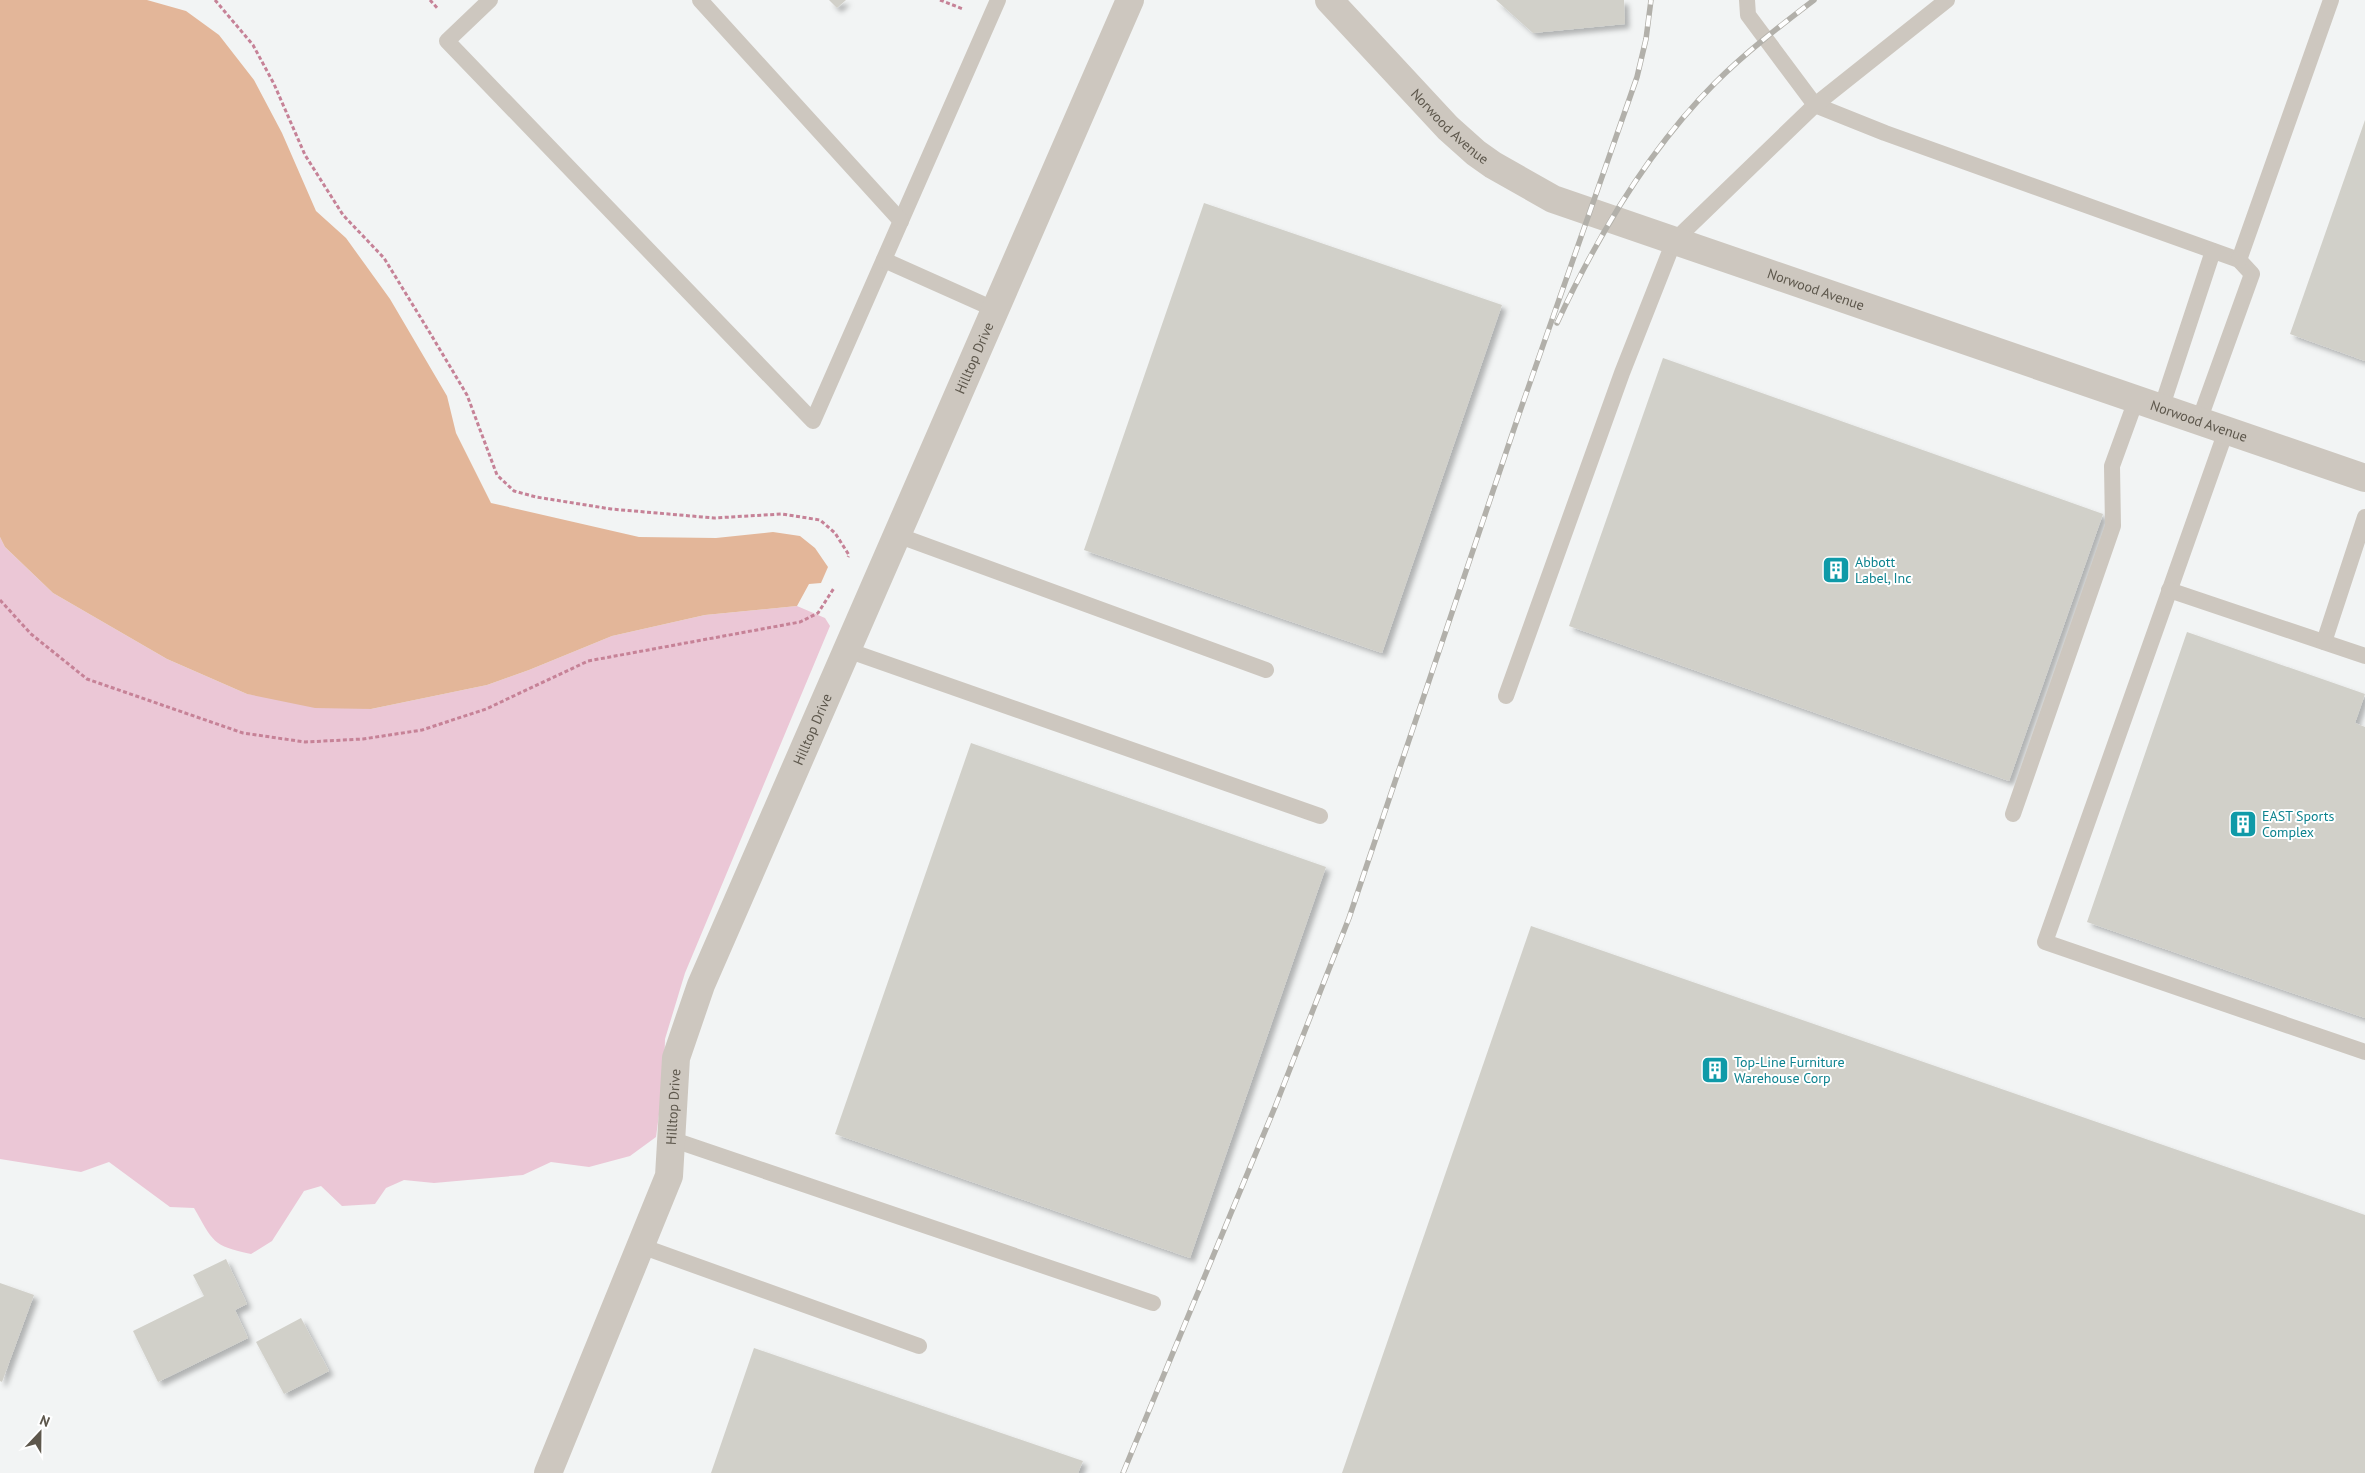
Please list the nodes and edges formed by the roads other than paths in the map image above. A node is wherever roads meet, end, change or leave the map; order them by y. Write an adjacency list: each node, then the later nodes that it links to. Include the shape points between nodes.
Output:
1 (490, 0): 13 (lane, via 447,41 813,421)
2 (700, 0): 10 (lane)
3 (998, 0): 10 (lane)
4 (1130, 0): 15 (street, Hilltop Drive)
5 (1328, 0): 11 (street, Norwood Avenue, via 1448,128 1493,166 1553,199)
6 (1747, 0): 9 (lane, via 1748,15)
7 (1947, 0): 9 (lane)
8 (2331, 0): 14 (lane)
9 (1815, 105): 11 (lane); 12 (lane)
10 (901, 220): 13 (lane)
11 (1674, 241): 16 (street, Norwood Avenue); 27 (lane, via 1622,373)
12 (2213, 251): 14 (lane); 16 (lane)
13 (884, 260): 15 (lane)
14 (2239, 260): 17 (lane, via 2252,274)
15 (996, 310): 21 (street, Hilltop Drive)
16 (2149, 404): 17 (street, Norwood Avenue); 28 (lane, via 2112,466 2113,526)
17 (2199, 421): 18 (street, Norwood Avenue)
18 (2226, 430): 19 (street, Norwood Avenue); 22 (lane)
19 (2365, 478)
20 (2365, 517): 23 (lane)
21 (897, 535): 24 (street, Hilltop Drive); 26 (lane)
22 (2169, 590): 23 (lane); 30 (lane, via 2046,942)
23 (2324, 642): 25 (lane)
24 (847, 650): 29 (lane); 31 (street, Hilltop Drive, via 701,985 676,1058)
25 (2365, 656)
26 (1266, 670)
27 (1506, 696)
28 (2013, 814)
29 (1320, 816)
30 (2365, 1052)
31 (671, 1139): 32 (street, Hilltop Drive, via 669,1176); 33 (lane)
32 (641, 1246): 34 (lane); 35 (street, Hilltop Drive)
33 (1153, 1303)
34 (918, 1346)
35 (548, 1473)

